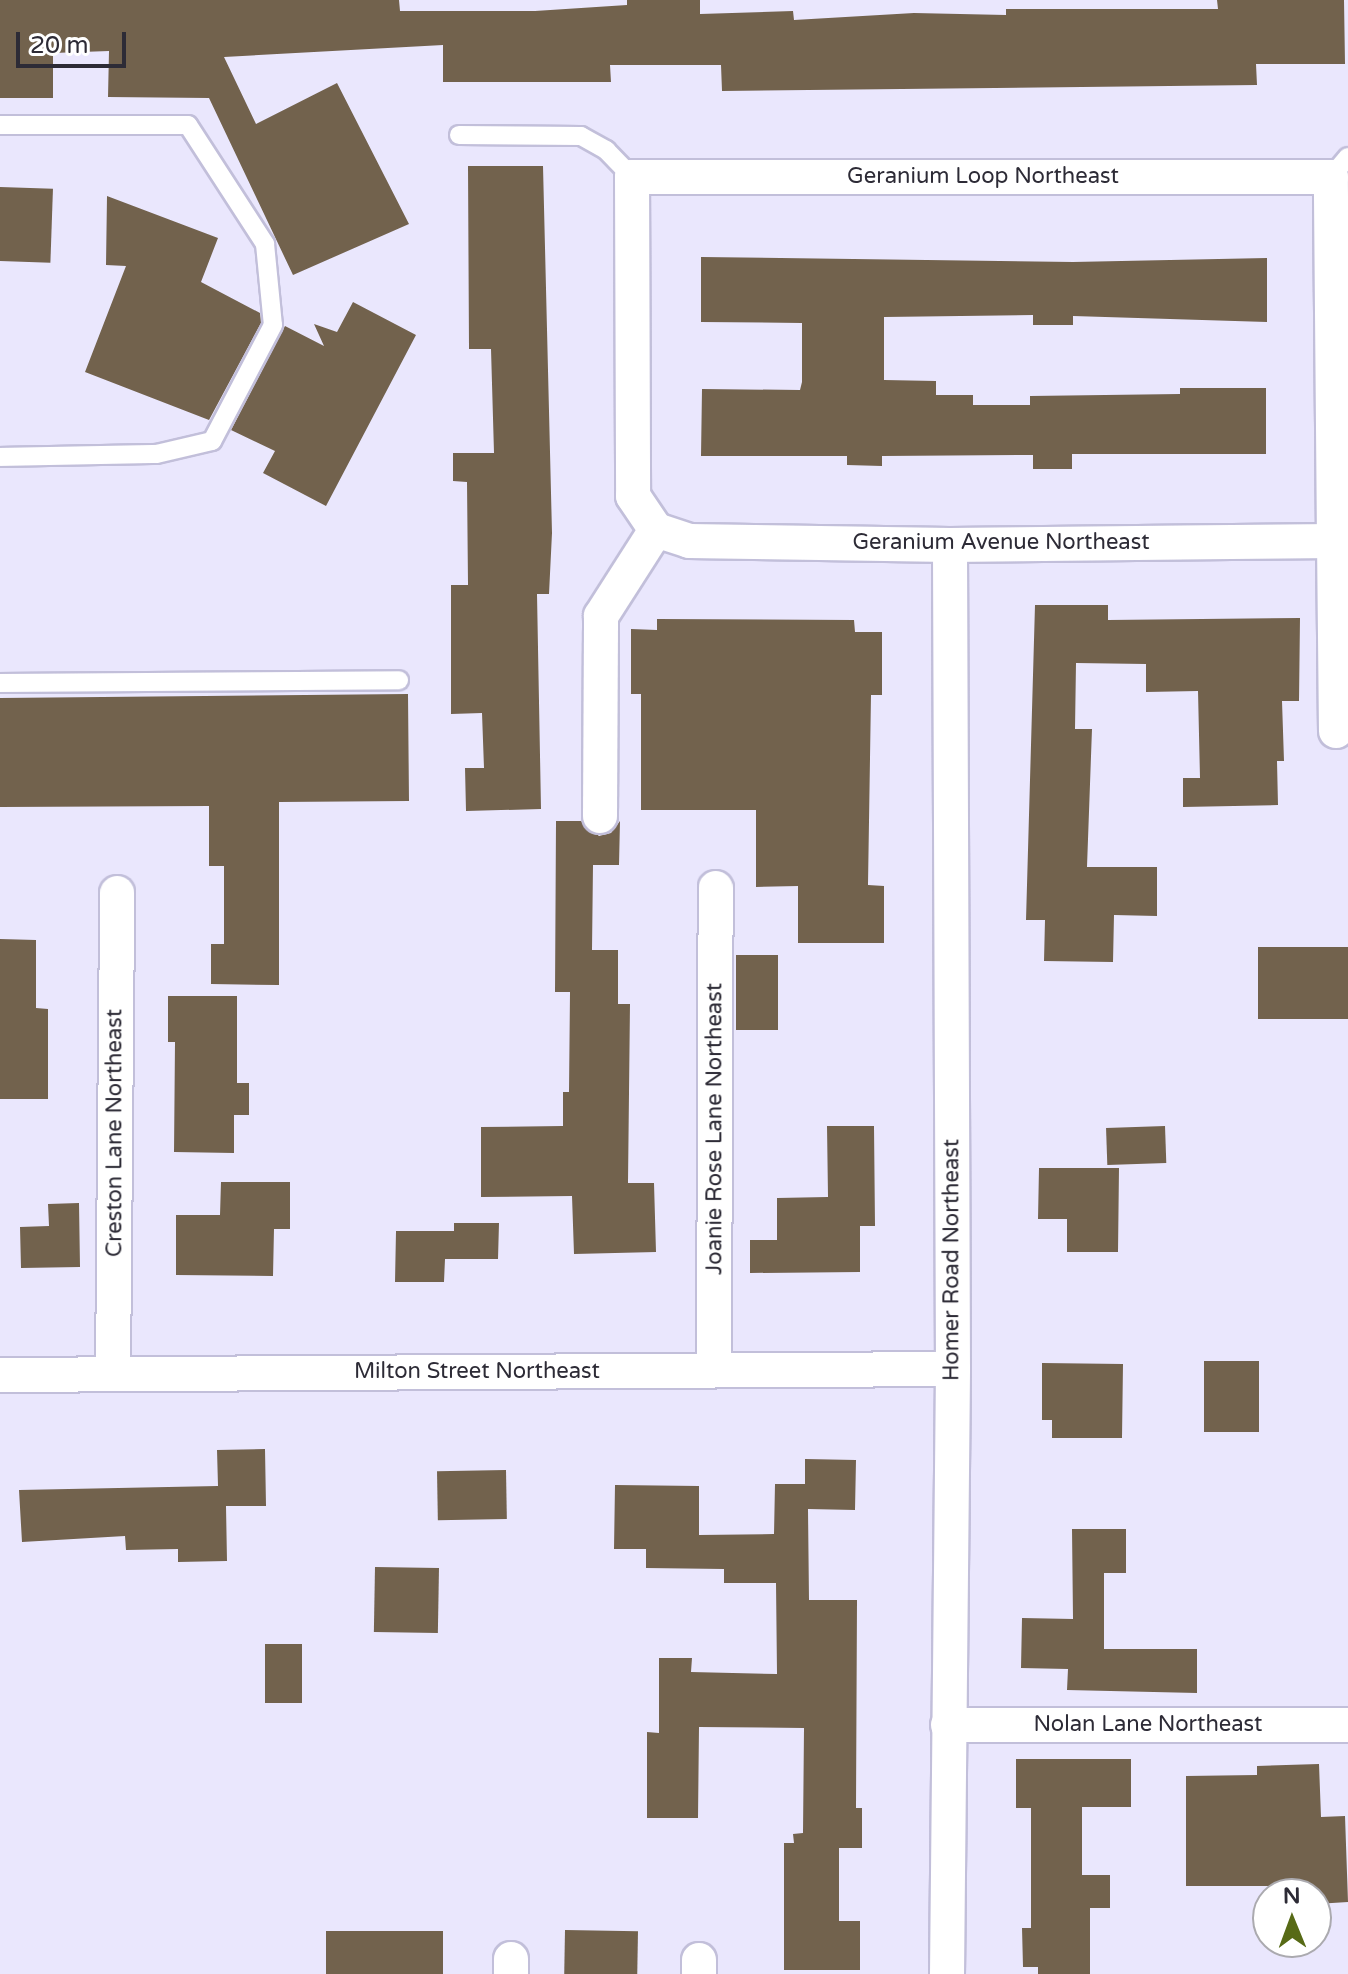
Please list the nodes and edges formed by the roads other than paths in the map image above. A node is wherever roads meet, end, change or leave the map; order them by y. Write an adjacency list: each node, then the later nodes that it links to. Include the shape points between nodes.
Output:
1 (0, 125): 5 (lane, via 188,125 265,244 273,325 212,441 156,454)
2 (459, 135): 4 (lane, via 581,136 606,150)
3 (1339, 167): 4 (street, Geranium Loop Northeast); 7 (street, Geranium Loop Northeast)
4 (632, 177): 6 (street, via 633,496)
5 (0, 457)
6 (656, 530): 8 (street, Geranium Avenue Northeast, via 689,541); 12 (street, via 601,616)
7 (1341, 541): 8 (street, Geranium Avenue Northeast); 11 (street, Geranium Loop Northeast)
8 (950, 545): 15 (street, Homer Road Northeast)
9 (399, 680): 10 (lane)
10 (0, 683)
11 (1336, 731)
12 (600, 816)
13 (716, 888): 16 (street, Joanie Rose Lane Northeast)
14 (117, 893): 17 (street, Creston Lane Northeast)
15 (953, 1369): 16 (street, Milton Street Northeast); 19 (street, Homer Road Northeast)
16 (714, 1370): 17 (street, Milton Street Northeast)
17 (113, 1374): 18 (street, Milton Street Northeast)
18 (0, 1375)
19 (948, 1725): 20 (street, Nolan Lane Northeast); 21 (street, Homer Road Northeast)
20 (1348, 1725)
21 (947, 1974)

